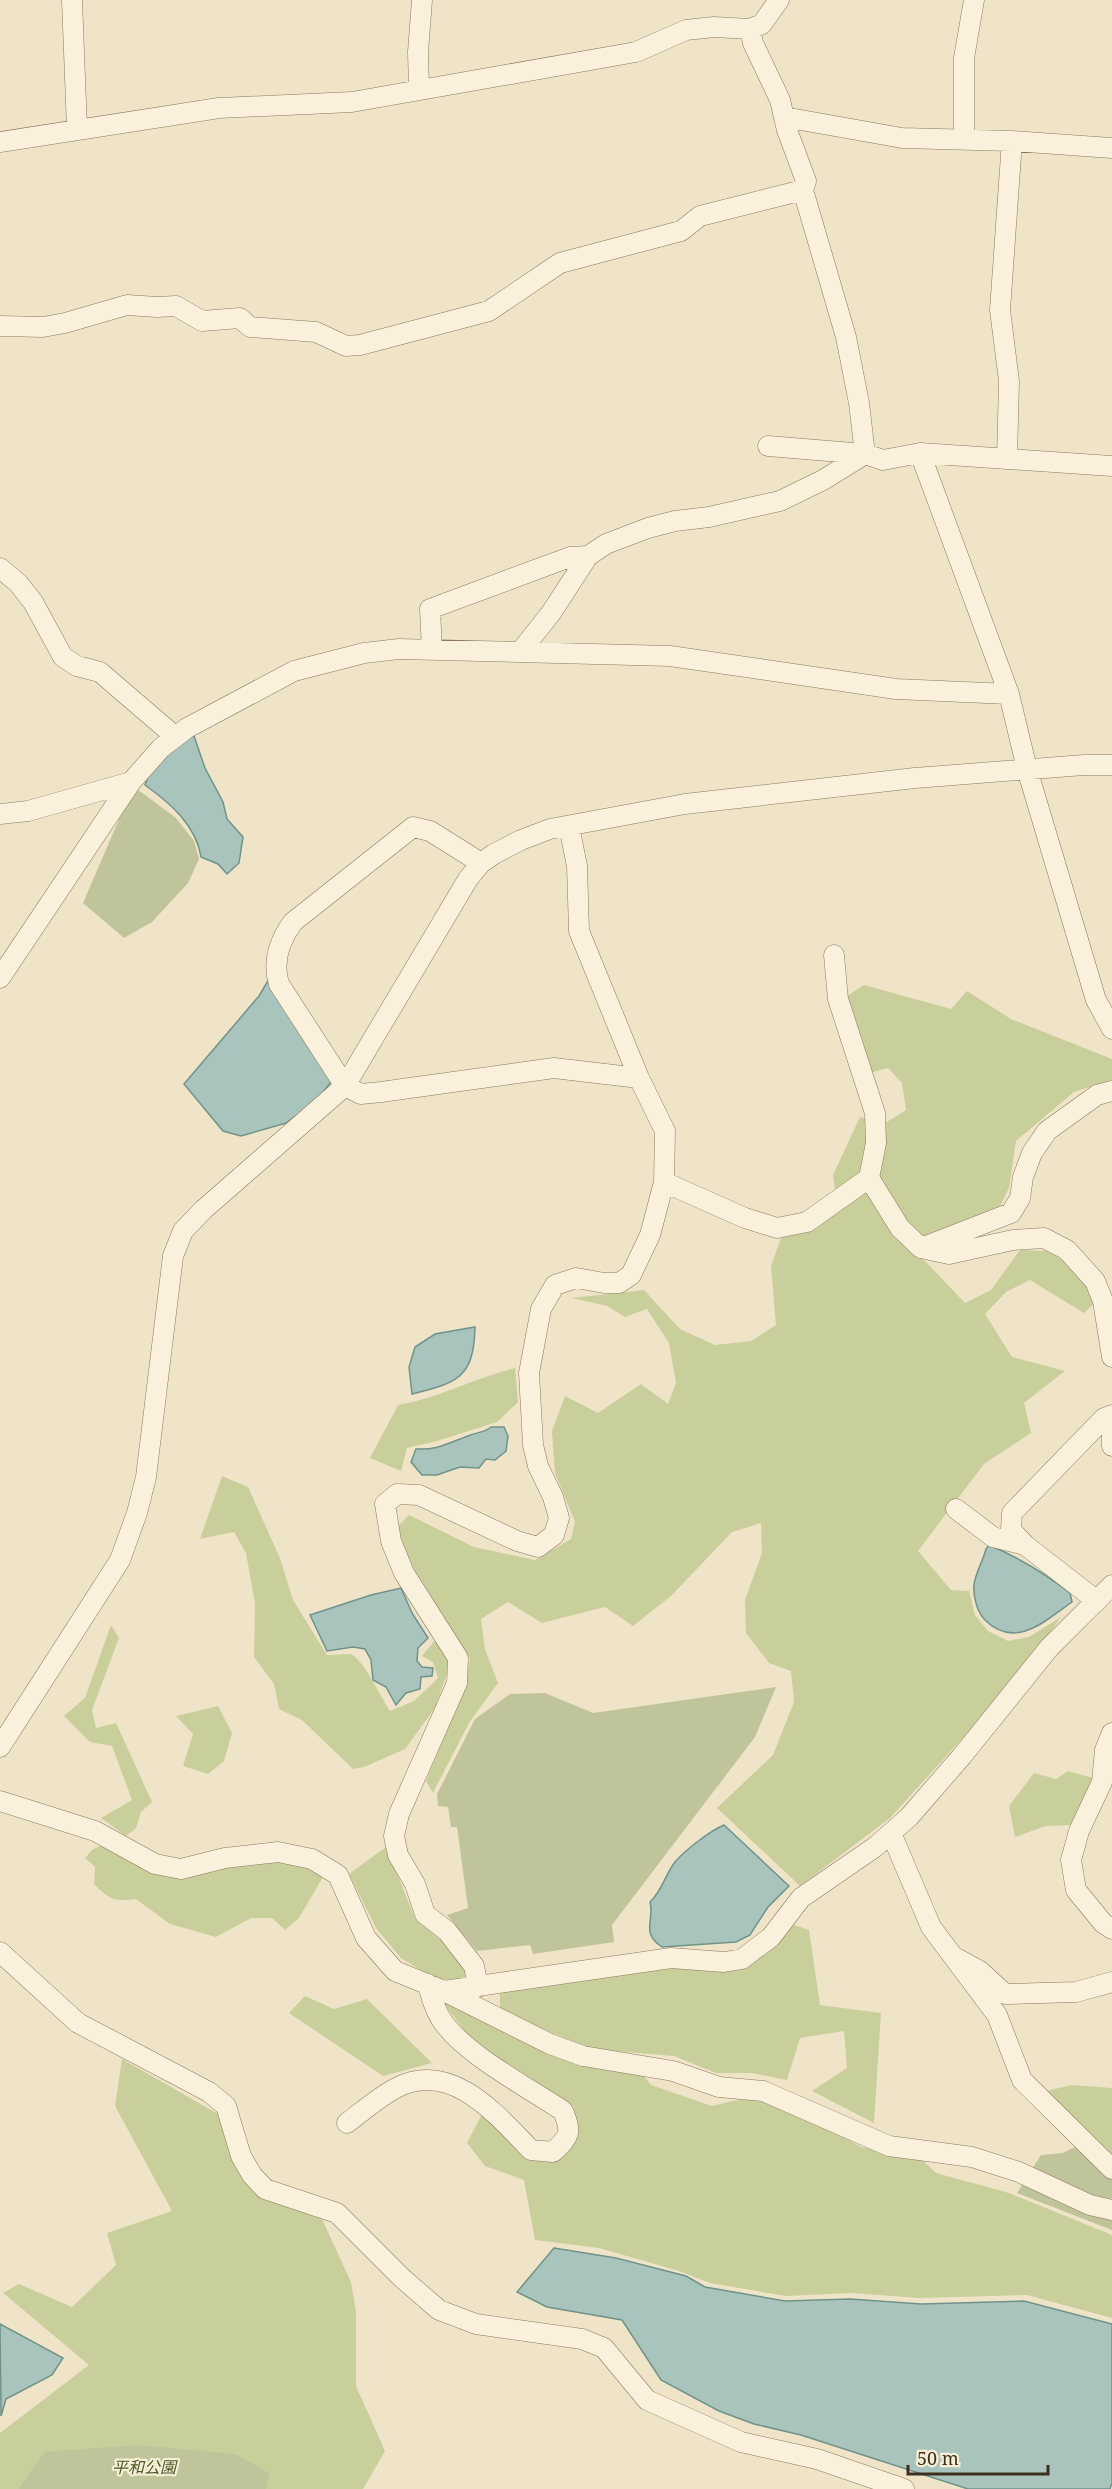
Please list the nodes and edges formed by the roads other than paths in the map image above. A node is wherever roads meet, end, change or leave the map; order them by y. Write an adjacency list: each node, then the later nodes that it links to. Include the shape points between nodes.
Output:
1 (72, 0): 8 (street)
2 (422, 0): 6 (street)
3 (779, 0): 5 (street, via 762,24)
4 (974, 0): 9 (street, via 964,58)
5 (750, 29): 6 (street, via 686,30 636,52); 7 (street)
6 (419, 90): 8 (street, via 352,102 219,108)
7 (784, 117): 9 (street, via 902,138); 13 (street, via 806,181)
8 (77, 129): 11 (street)
9 (964, 140): 10 (street)
10 (1012, 141): 12 (street); 18 (street, via 1000,310 1009,381)
11 (0, 142)
12 (1112, 148)
13 (803, 190): 14 (street, via 700,216 681,231 560,263 489,311 360,345 346,346 316,332 250,327 240,318 202,321 176,306 127,305 43,327); 17 (street, via 846,337)
14 (0, 326)
15 (768, 446): 17 (street)
16 (920, 453): 17 (street, via 883,460); 18 (street); 24 (street)
17 (865, 454): 20 (street, via 780,501 648,528 606,544)
18 (1007, 459): 19 (street)
19 (1112, 466)
20 (588, 556): 22 (street, via 570,557 430,609); 23 (street)
21 (0, 568): 25 (street, via 33,602 63,657 77,666 100,672)
22 (432, 650): 23 (street); 28 (street, via 364,652 294,671 187,728 161,748)
23 (520, 652): 24 (street, via 670,656 896,689)
24 (1009, 694): 27 (street)
25 (171, 733)
26 (1112, 765): 27 (street)
27 (1027, 769): 30 (street, via 685,804); 34 (street, via 1096,1000)
28 (131, 782): 29 (street, via 28,811); 33 (street)
29 (0, 814)
30 (569, 826): 31 (street, via 521,840); 35 (street, via 577,866 579,931)
31 (481, 863): 36 (street); 36 (street, via 429,831 413,827 293,922 282,938 276,973 279,984)
32 (834, 955): 38 (street, via 838,999 875,1113 876,1143)
33 (0, 978)
34 (1112, 1029)
35 (639, 1078): 36 (street, via 554,1068 361,1094); 39 (street, via 664,1131)
36 (345, 1086): 50 (street, via 183,1231 173,1256 146,1477 137,1514 120,1560)
37 (1112, 1091): 40 (street, via 1097,1095 1047,1131 1032,1153 1020,1198 1011,1213)
38 (869, 1178): 39 (street, via 807,1222 777,1228); 40 (street, via 900,1228)
39 (664, 1182): 58 (street, via 650,1235 631,1275 619,1283 576,1278 555,1285 541,1309 529,1373 533,1445 559,1518 554,1535 538,1547 517,1541 419,1495 397,1494 385,1504 391,1541 404,1573 458,1658 457,1683 399,1814 394,1836 398,1855 415,1884 425,1914 447,1931 474,1966)
40 (921, 1248): 41 (street, via 949,1254 1013,1240 1044,1238 1067,1250 1095,1281 1103,1301)
41 (1112, 1358)
42 (1112, 1415): 46 (street, via 1104,1418 1012,1513 1011,1530)
43 (1112, 1423): 44 (street)
44 (1112, 1446)
45 (956, 1509): 46 (street, via 993,1537)
46 (1026, 1545): 48 (street)
47 (1112, 1586): 48 (street)
48 (1096, 1601): 52 (street, via 1049,1648 954,1765)
49 (1112, 1733): 53 (street, via 1105,1750 1102,1782 1079,1831 1071,1860 1076,1890)
50 (0, 1747)
51 (0, 1800): 57 (street, via 95,1832 155,1864 181,1869 225,1858 278,1852 312,1859 338,1875 366,1938 395,1971)
52 (891, 1833): 55 (street, via 931,1927); 58 (street, via 801,1898 771,1937 742,1959 671,1959)
53 (1112, 1929)
54 (0, 1952): 62 (street, via 78,2023 209,2092 226,2106 242,2156 265,2189 337,2213 439,2310 476,2324 582,2339 604,2348 648,2400 741,2442 817,2459)
55 (953, 1957): 56 (street, via 980,1971 1005,1994 1076,1992); 60 (street, via 997,2015 1022,2080)
56 (1112, 1982)
57 (436, 1987): 58 (street); 59 (street, via 432,2001 442,2021 468,2048 563,2111 570,2128 567,2139 554,2152 531,2150 488,2106 464,2090 439,2081 397,2087); 61 (street, via 550,2044 583,2056 673,2071 719,2087 763,2091 889,2146 972,2157)
58 (477, 1987)
59 (347, 2123)
60 (1112, 2169)
61 (1112, 2211)
62 (904, 2489)

